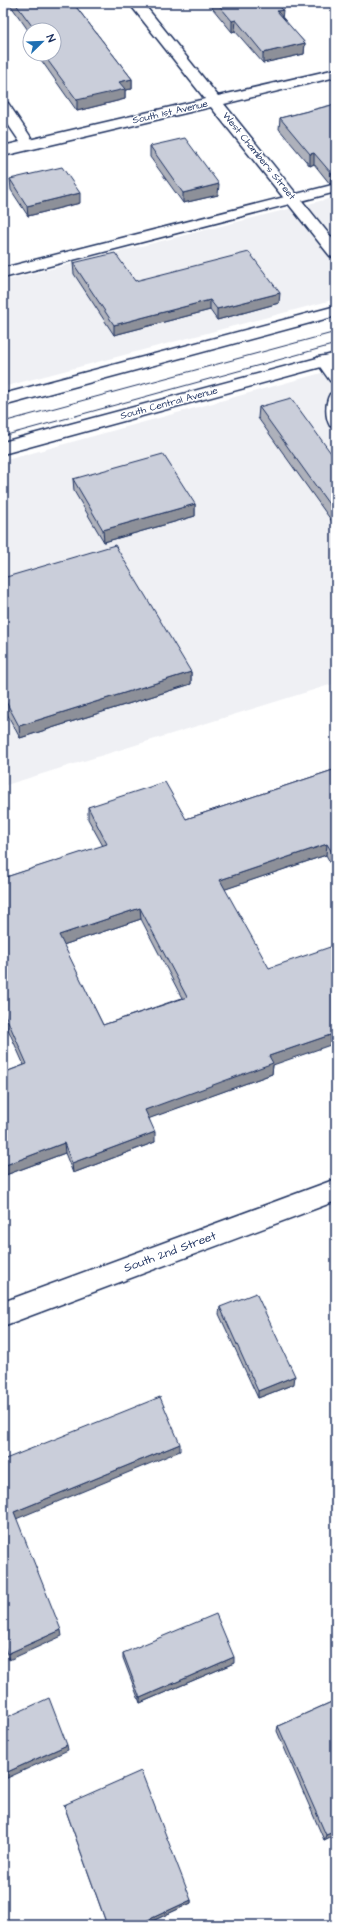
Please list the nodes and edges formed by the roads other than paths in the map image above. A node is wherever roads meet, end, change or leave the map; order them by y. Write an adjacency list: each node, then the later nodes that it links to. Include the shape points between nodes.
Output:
1 (136, 3): 3 (street, West Chambers Street)
2 (336, 73): 3 (street, South 1st Avenue)
3 (215, 101): 5 (street, South 1st Avenue); 8 (street, West Chambers Street)
4 (3, 106): 5 (lane)
5 (29, 145): 6 (street, South 1st Avenue)
6 (3, 151)
7 (336, 188): 8 (lane)
8 (294, 199): 9 (street, West Chambers Street); 10 (lane)
9 (336, 253)
10 (3, 273)
11 (336, 311): 15 (street)
12 (330, 360): 13 (lane); 17 (street, South Central Avenue)
13 (336, 377)
14 (336, 398): 16 (lane)
15 (3, 400)
16 (336, 422)
17 (3, 448)
18 (336, 1190): 19 (street, South 2nd Street)
19 (3, 1314)

